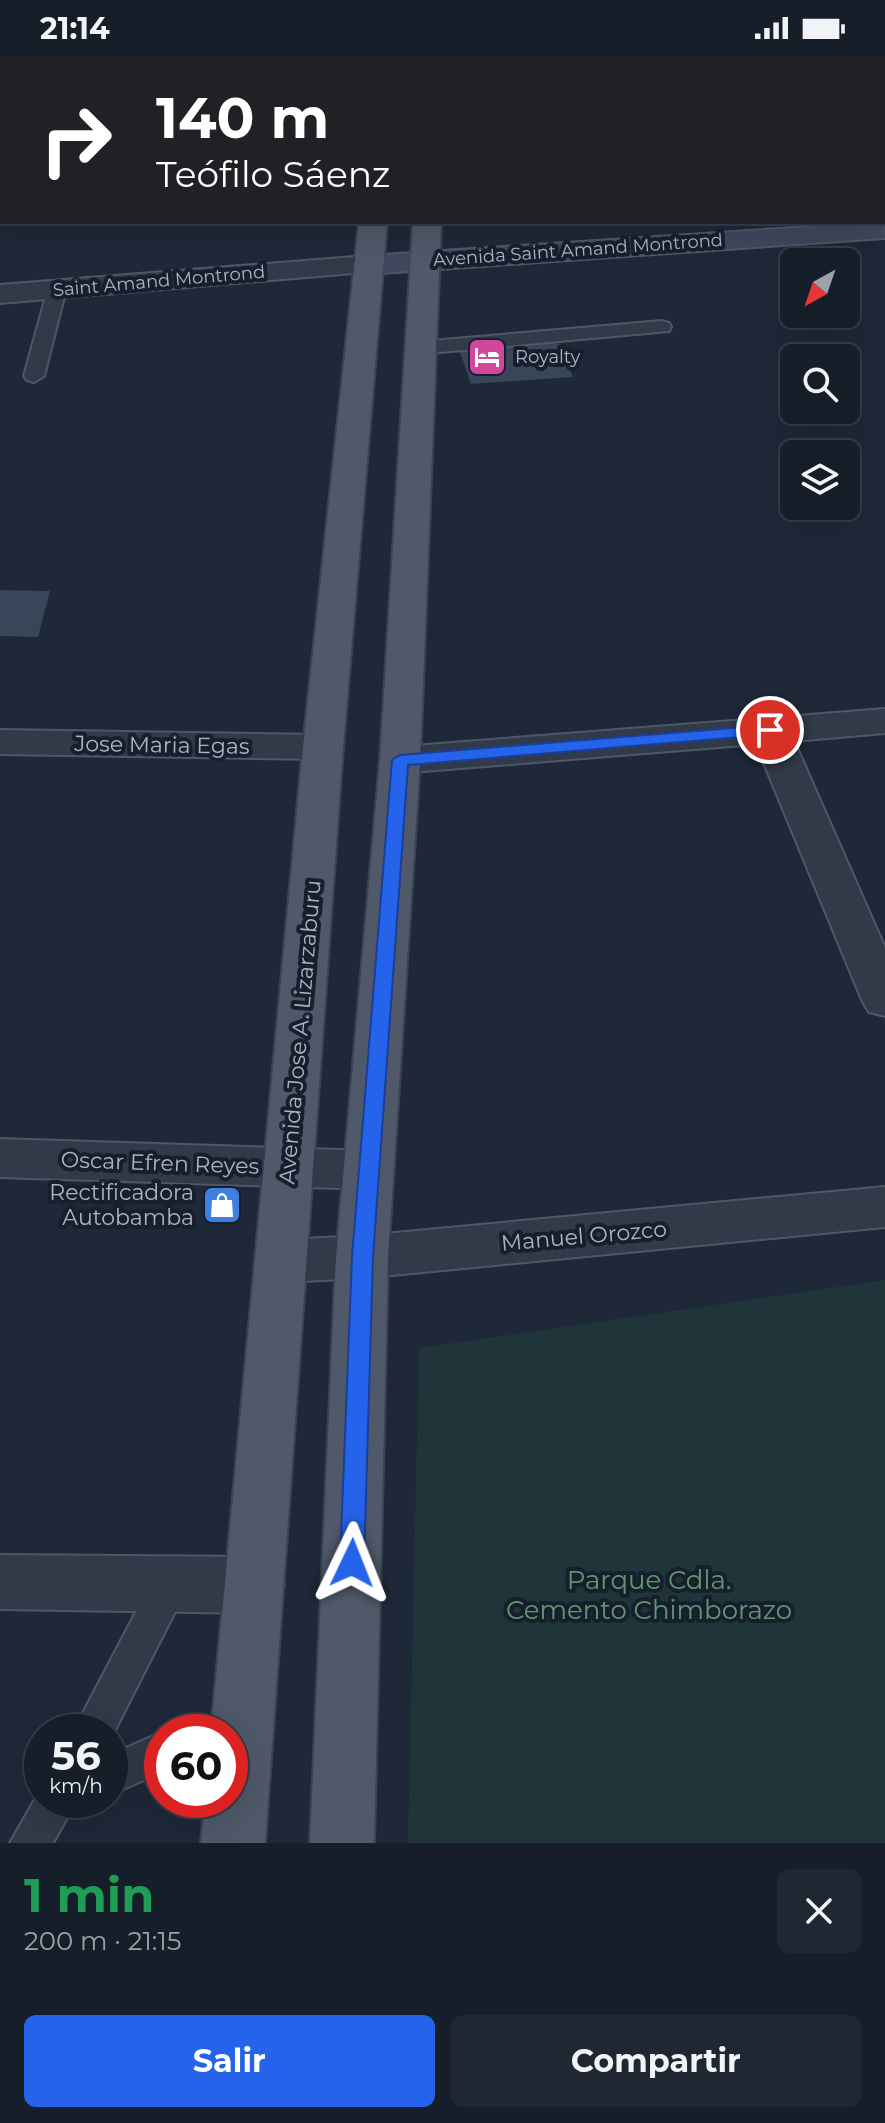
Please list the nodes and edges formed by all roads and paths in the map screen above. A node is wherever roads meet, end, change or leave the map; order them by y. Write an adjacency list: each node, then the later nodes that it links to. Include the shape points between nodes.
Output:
1 (885, 230): 2 (street, Avenida Saint Amand Montrond)
2 (434, 236): 3 (street, Avenida Saint Amand Montrond); 7 (main road)
3 (369, 246): 4 (street, Saint Amand Montrond, via 318,268); 12 (main road, Avenida Jose A. Lizarzaburu)
4 (57, 289): 5 (street, Saint Amand Montrond); 8 (lane)
5 (0, 294)
6 (662, 327): 7 (lane)
7 (419, 348): 13 (main road)
8 (34, 376)
9 (885, 721): 10 (street)
10 (770, 730): 13 (street); 14 (street)
11 (0, 742): 12 (street, Jose Maria Egas)
12 (323, 747): 16 (main road, Avenida Jose A. Lizarzaburu)
13 (400, 760): 17 (main road)
14 (885, 1000)
15 (0, 1158): 16 (street, Oscar Efren Reyes)
16 (289, 1167): 17 (street, Oscar Efren Reyes); 20 (main road, Avenida Jose A. Lizarzaburu)
17 (368, 1170): 19 (main road)
18 (885, 1207): 19 (street, Manuel Orozco)
19 (362, 1257): 20 (street, Manuel Orozco); 30 (main road)
20 (283, 1261): 23 (main road, Avenida Jose A. Lizarzaburu)
21 (0, 1582): 22 (street)
22 (170, 1584): 23 (street); 24 (lane)
23 (255, 1585): 25 (main road, Avenida Jose A. Lizarzaburu)
24 (102, 1714)
25 (227, 1714)
26 (46, 1818): 28 (lane)
27 (231, 1818): 29 (main road, Avenida Jose A. Lizarzaburu)
28 (30, 1843)
29 (233, 1843)
30 (342, 1843)

